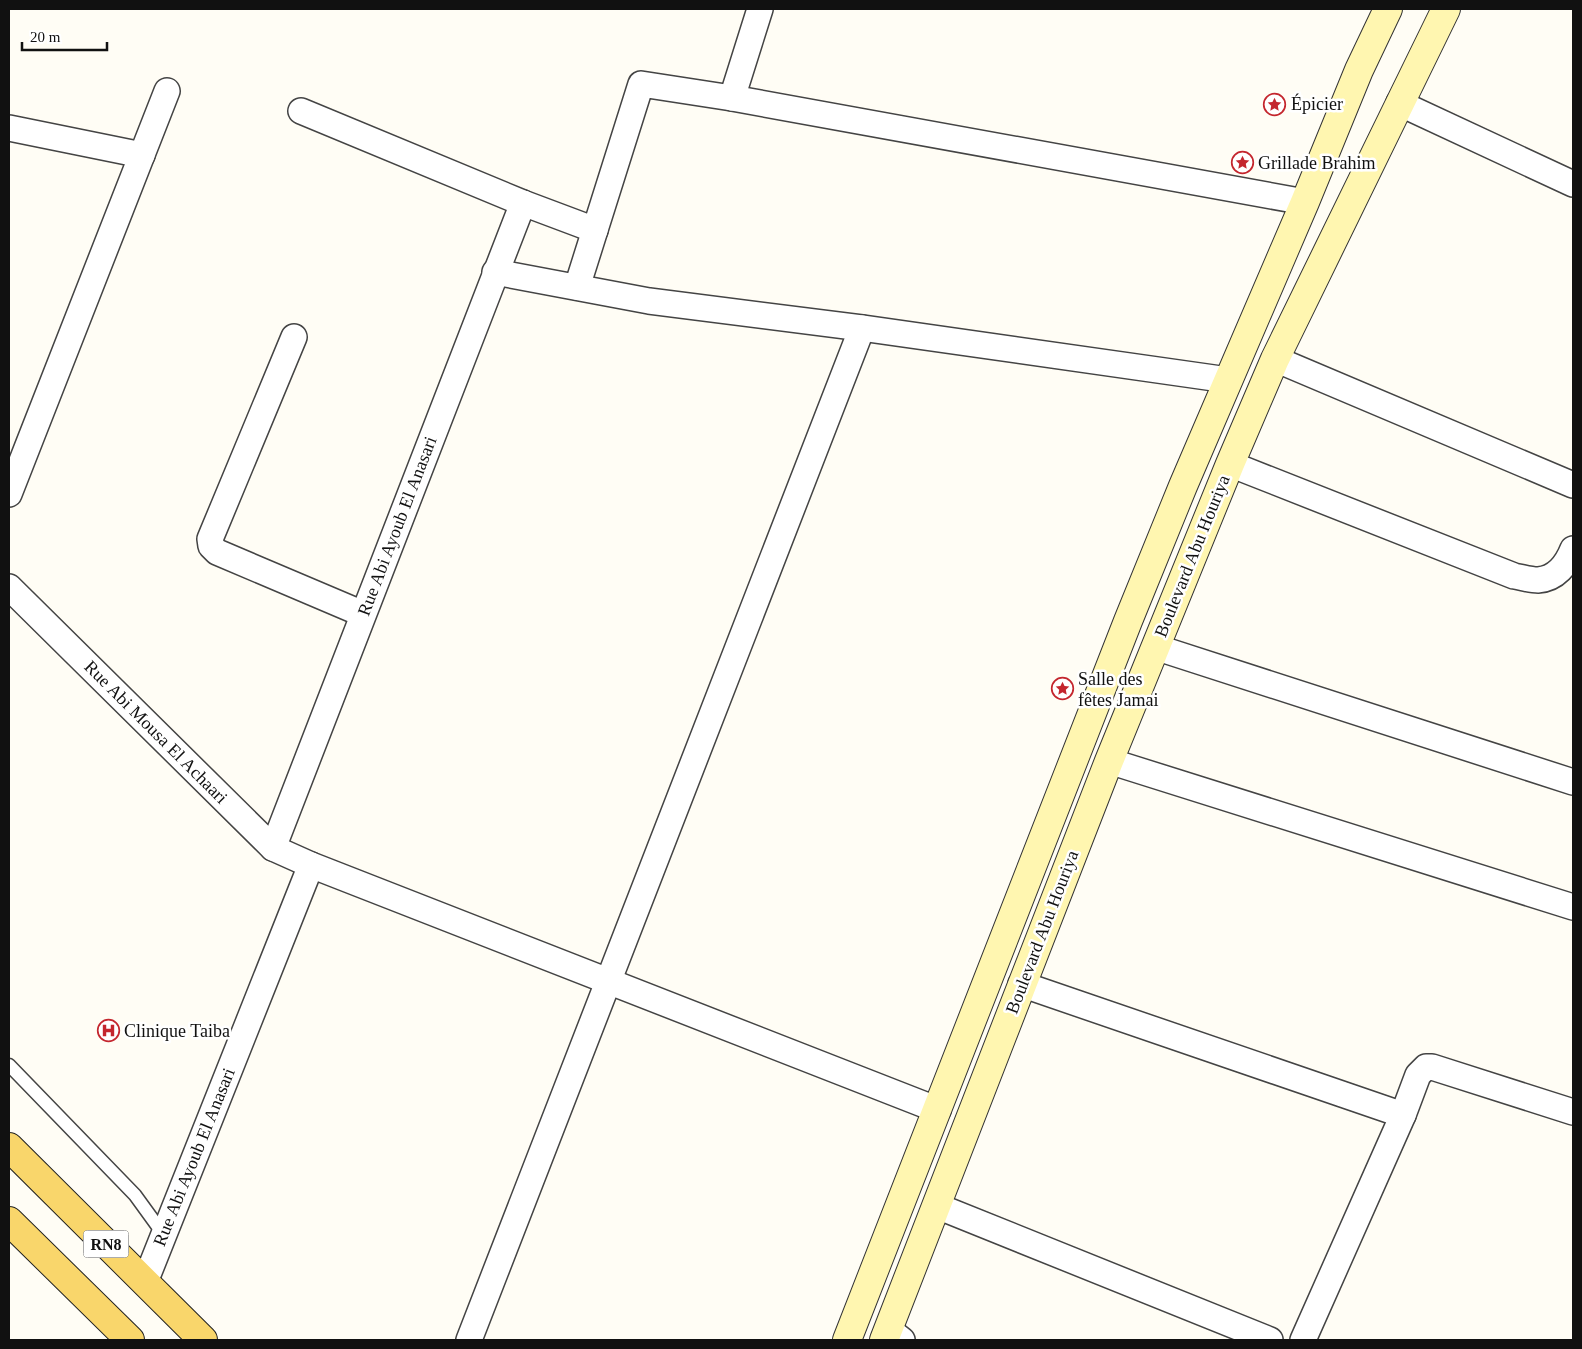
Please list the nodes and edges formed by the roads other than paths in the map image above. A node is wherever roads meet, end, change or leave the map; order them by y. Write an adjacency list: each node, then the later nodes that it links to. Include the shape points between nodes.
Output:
1 (760, 9): 5 (street)
2 (1388, 9): 11 (main road, Boulevard Abu Houriya, via 1359,70)
3 (1446, 9): 6 (main road, Boulevard Abu Houriya)
4 (167, 90): 9 (street)
5 (732, 98): 11 (street); 13 (street, via 641,84)
6 (1399, 103): 10 (street); 18 (main road, Boulevard Abu Houriya)
7 (301, 111): 12 (street)
8 (9, 128): 9 (street)
9 (142, 155): 22 (street)
10 (1573, 184)
11 (1305, 202): 19 (main road, Boulevard Abu Houriya)
12 (522, 204): 13 (street); 14 (street, Rue Abi Ayoub El Anasari)
13 (595, 230): 15 (street)
14 (495, 272): 15 (street); 25 (street, Rue Abi Ayoub El Anasari)
15 (577, 287): 16 (street, via 649,301)
16 (862, 328): 19 (street); 32 (street)
17 (294, 337): 25 (street, via 210,540 211,546 217,552)
18 (1275, 359): 20 (main road, Boulevard Abu Houriya); 21 (street)
19 (1228, 380): 35 (main road, Boulevard Abu Houriya, via 1128,621)
20 (1230, 464): 23 (street, via 1514,576 1539,580 1558,573); 26 (main road, Boulevard Abu Houriya)
21 (1573, 485)
22 (9, 494)
23 (1573, 549)
24 (9, 587): 29 (street, Rue Abi Mousa El Achaari)
25 (363, 614): 29 (street, Rue Abi Ayoub El Anasari)
26 (1155, 647): 27 (main road, Boulevard Abu Houriya); 28 (street)
27 (1109, 761): 31 (street); 33 (main road, Boulevard Abu Houriya)
28 (1573, 782)
29 (273, 848): 30 (street, Rue Abi Mousa El Achaari)
30 (311, 865): 32 (street, Rue Abi Mousa El Achaari); 41 (street, Rue Abi Ayoub El Anasari)
31 (1573, 907)
32 (609, 983): 35 (street, Rue Abi Mousa El Achaari); 46 (street)
33 (1021, 984): 37 (street); 39 (main road, Boulevard Abu Houriya)
34 (9, 1065): 41 (lane, via 135,1195)
35 (938, 1110): 47 (main road, Boulevard Abu Houriya)
36 (1573, 1112): 37 (street, via 1426,1067 1418,1075)
37 (1403, 1116): 49 (street)
38 (9, 1147): 42 (main road, RN8)
39 (937, 1206): 43 (main road, Boulevard Abu Houriya); 48 (street)
40 (9, 1221): 44 (main road, RN8)
41 (164, 1234): 42 (street, Rue Abi Ayoub El Anasari)
42 (145, 1282): 45 (main road, RN8)
43 (891, 1337)
44 (130, 1340)
45 (203, 1340)
46 (469, 1340)
47 (847, 1340)
48 (1270, 1340)
49 (1303, 1340)

